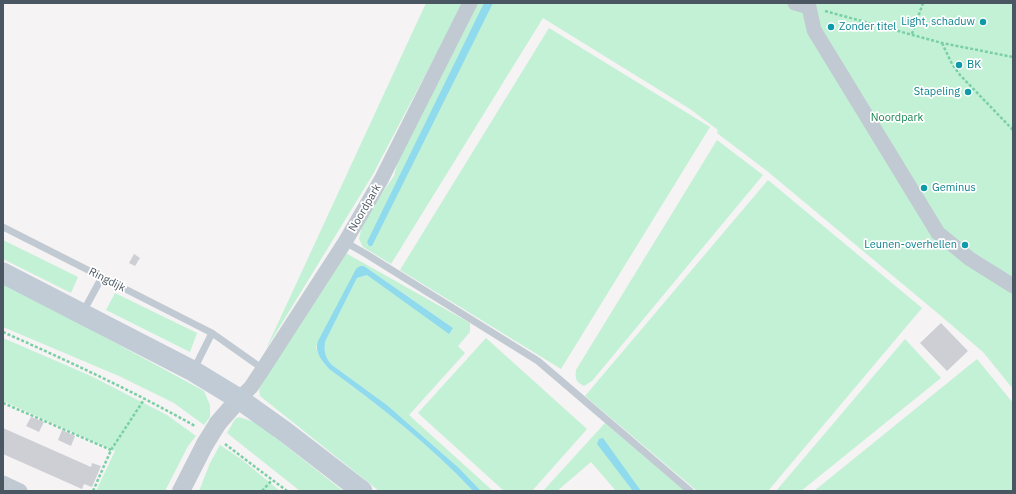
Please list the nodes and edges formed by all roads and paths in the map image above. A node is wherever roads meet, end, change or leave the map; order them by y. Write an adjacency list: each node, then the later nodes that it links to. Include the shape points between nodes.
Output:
1 (470, 3): 9 (street, Noordpark, via 381,180)
2 (923, 3): 4 (path)
3 (802, 5): 4 (path); 12 (street, via 814,30 938,233 970,259)
4 (912, 34): 5 (path)
5 (942, 43): 6 (path); 7 (path, via 960,75)
6 (1013, 57)
7 (1013, 130)
8 (3, 227): 11 (lane, Ringdijk)
9 (345, 242): 16 (street, Noordpark); 31 (lane, via 538,361)
10 (3, 273): 13 (main road)
11 (102, 277): 13 (lane); 15 (lane, Ringdijk)
12 (1013, 286)
13 (82, 314): 17 (main road)
14 (3, 332): 18 (path)
15 (212, 332): 16 (lane, Ringdijk); 17 (lane)
16 (263, 369): 19 (street, Noordpark)
17 (193, 371): 19 (main road)
18 (145, 398): 21 (path); 22 (path)
19 (239, 399): 21 (street); 30 (main road, via 284,430)
20 (3, 403): 22 (path)
21 (211, 434): 23 (path); 27 (street)
22 (111, 450): 26 (path)
23 (272, 480): 28 (path); 29 (path)
24 (3, 483): 25 (street)
25 (20, 491)
26 (93, 491)
27 (181, 491)
28 (262, 491)
29 (287, 491)
30 (362, 491)
31 (690, 491)

